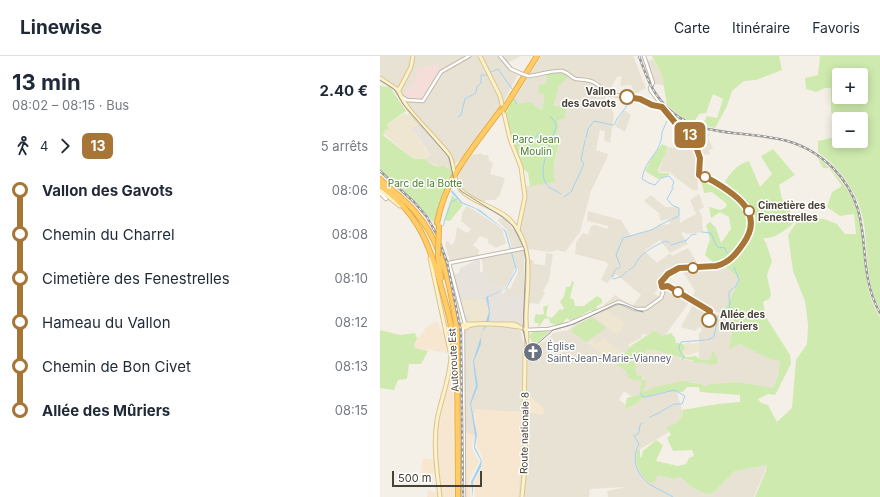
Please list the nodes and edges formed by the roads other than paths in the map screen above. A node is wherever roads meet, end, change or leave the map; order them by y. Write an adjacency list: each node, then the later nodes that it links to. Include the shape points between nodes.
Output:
1 (413, 56): 8 (main road, via 402,88)
2 (469, 56): 9 (street, via 441,72 423,101 407,100)
3 (480, 56): 18 (main road, via 500,96 510,140 521,167 525,197)
4 (500, 56): 10 (street, bridge, via 512,69 528,76 564,72 573,78 593,81 608,94 638,98)
5 (536, 56): 11 (highway)
6 (644, 56): 10 (street, via 653,85 650,88)
7 (380, 78): 8 (main road)
8 (398, 90): 9 (main road)
9 (402, 97): 11 (main road, via 404,103 451,159)
10 (662, 107): 24 (street, via 677,125 693,138 700,158 698,173 718,184 744,204 751,217 751,231 737,253 722,265 674,269 659,283 664,293 661,298 646,308 635,309 618,302 568,324 549,329)
11 (454, 177): 18 (main road, via 461,191 506,217); 20 (highway, bridge, via 442,201)
12 (380, 179): 17 (highway, via 419,216)
13 (380, 185): 17 (highway, via 402,200); 21 (highway, Autoroute Est, via 407,209 422,230)
14 (380, 190): 16 (main road)
15 (380, 193): 16 (street, via 386,199)
16 (392, 198): 23 (main road, via 412,220 426,247)
17 (426, 228): 23 (highway, Autoroute Est, via 441,258)
18 (518, 230): 19 (main road, Route nationale 8)
19 (526, 248): 22 (street, via 449,263); 24 (main road, Route nationale 8)
20 (437, 254): 21 (highway, via 438,273); 23 (highway)
21 (447, 307): 23 (highway, Autoroute Est)
22 (464, 327): 23 (main road); 24 (main road, via 484,323 514,324); 27 (street)
23 (451, 328): 25 (main road, via 450,368 438,416 436,440); 26 (highway, Autoroute Est, via 455,360); 26 (highway, Autoroute Est, via 457,384)
24 (526, 330): 28 (main road, Route nationale 8, via 526,455)
25 (440, 497)
26 (457, 497)
27 (464, 497)
28 (522, 497)

